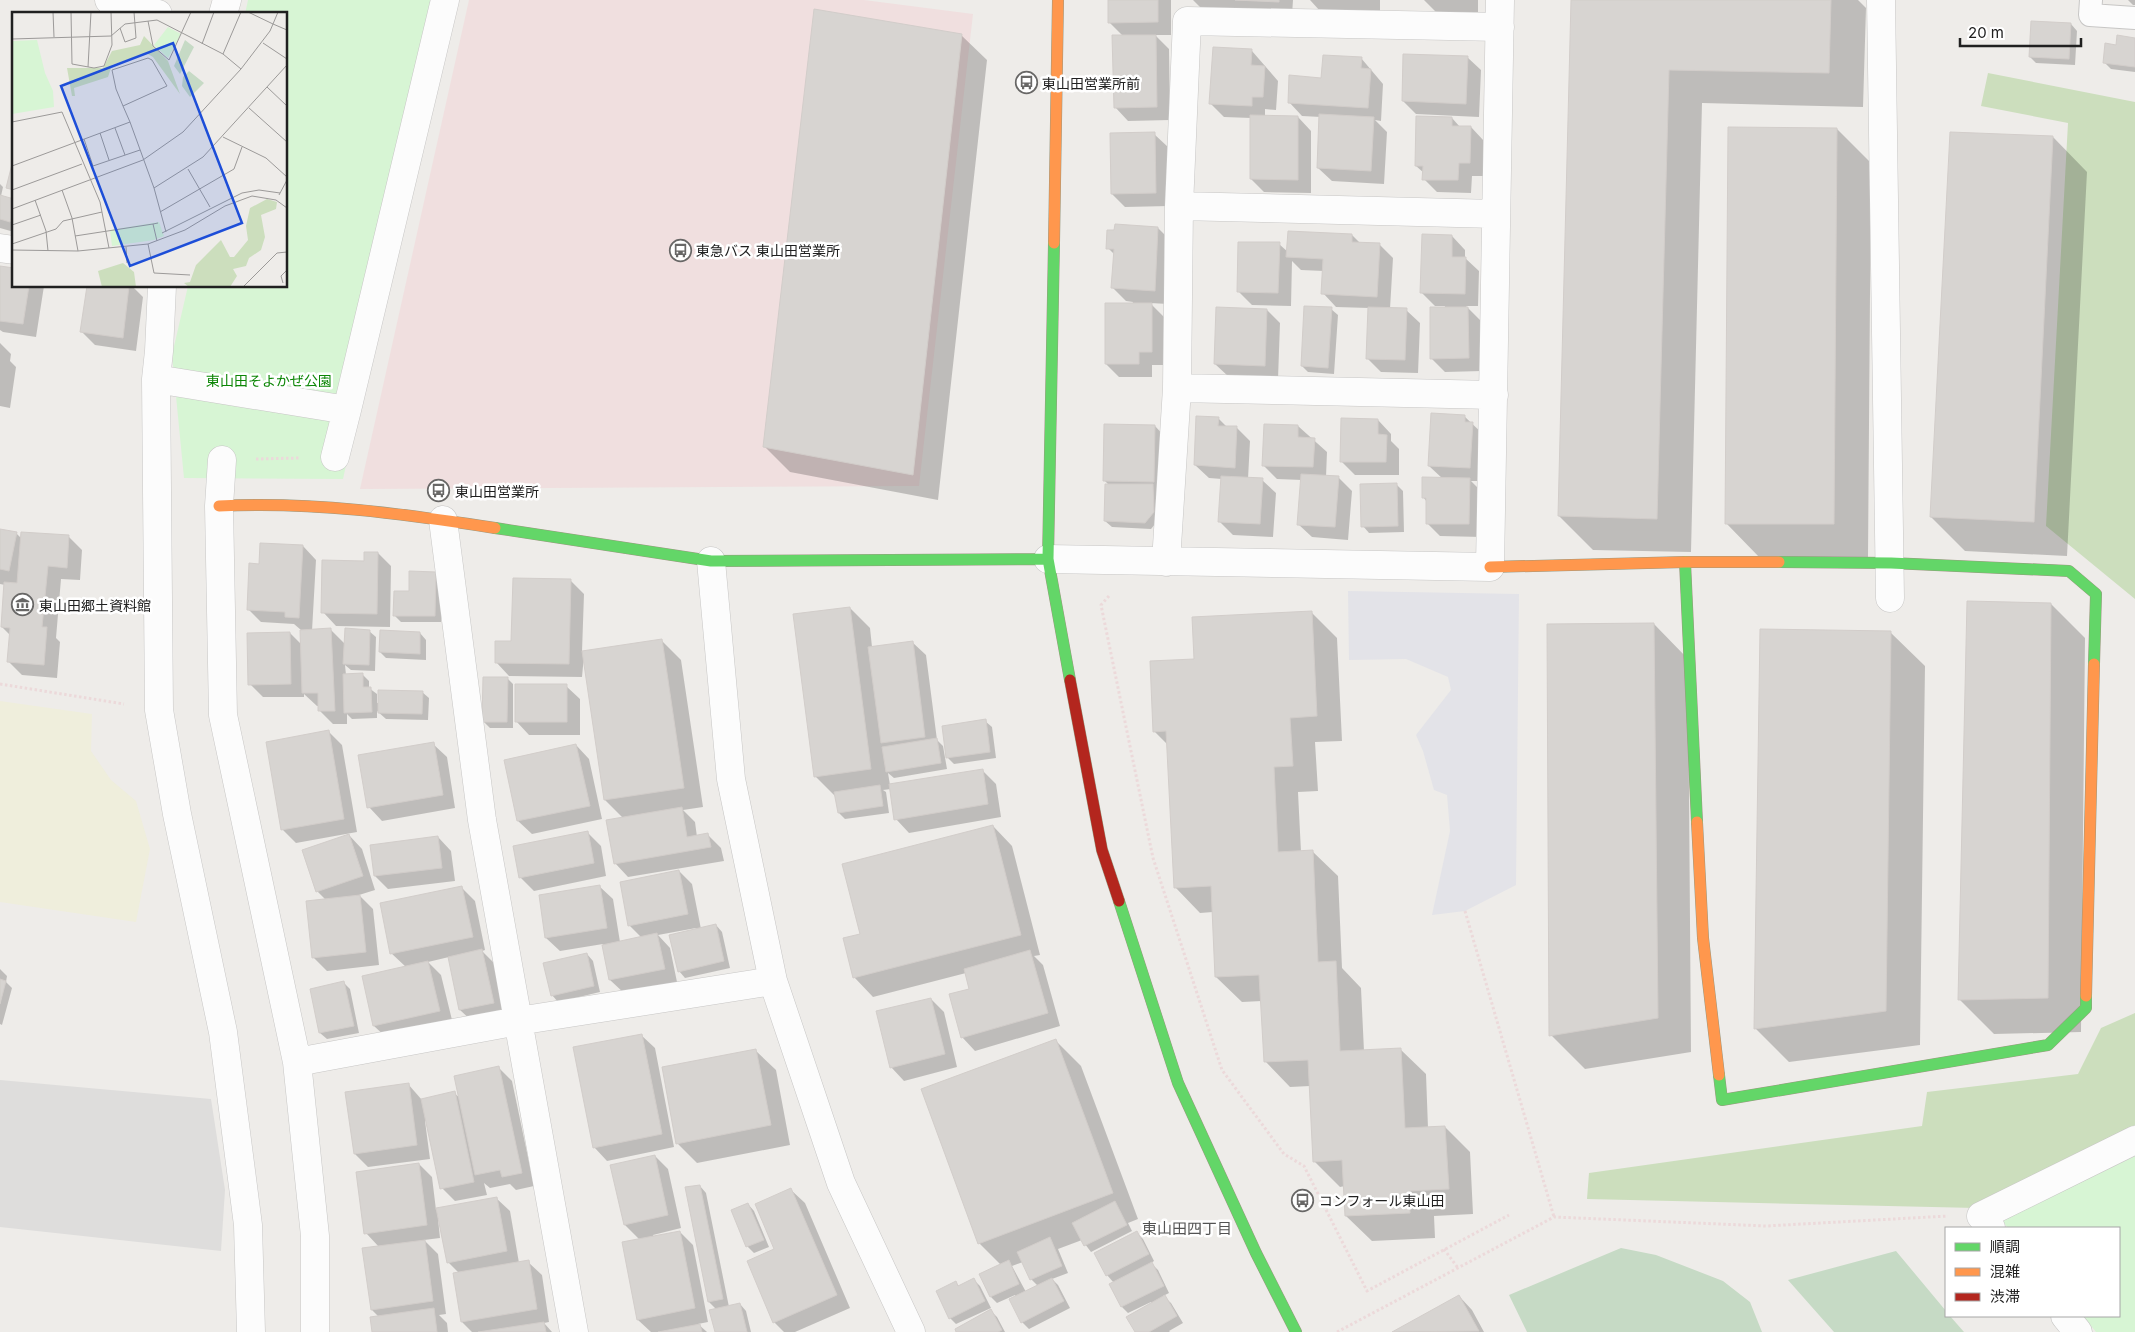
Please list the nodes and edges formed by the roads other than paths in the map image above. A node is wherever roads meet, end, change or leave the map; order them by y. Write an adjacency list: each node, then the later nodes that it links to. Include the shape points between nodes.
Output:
1 (109, 0): 7 (street)
2 (445, 0): 16 (street)
3 (1058, 0): 21 (street)
4 (1500, 0): 9 (street)
5 (1881, 0): 25 (street)
6 (2091, 0): 8 (lane, via 2090,15)
7 (151, 12)
8 (2135, 18)
9 (1500, 27): 10 (street, via 1187,21); 11 (street)
10 (1179, 206): 11 (street); 14 (street)
11 (1496, 214): 15 (street)
12 (162, 288): 13 (street)
13 (156, 379): 16 (street); 34 (street, via 159,710 177,814 223,1032 248,1226)
14 (1177, 388): 15 (street); 23 (street)
15 (1494, 396): 26 (street)
16 (347, 410): 17 (street)
17 (335, 457)
18 (222, 460): 19 (street)
19 (219, 506): 20 (street, via 257,504 354,509); 30 (street, via 223,714)
20 (442, 520): 22 (street); 29 (street, via 482,820)
21 (1048, 559): 22 (street); 23 (street); 38 (street, via 1102,850 1178,1084)
22 (711, 561): 28 (street, via 731,779)
23 (1166, 562): 26 (street)
24 (1685, 562): 25 (street); 25 (street, via 1703,938 1722,1100 2048,1045 2086,1008 2096,594 2069,571); 26 (street)
25 (1891, 563): 27 (street)
26 (1490, 567)
27 (1890, 598)
28 (773, 981): 29 (street); 37 (street, via 841,1183)
29 (518, 1021): 30 (street); 36 (street)
30 (297, 1062): 35 (street, via 315,1236)
31 (2135, 1140): 32 (street)
32 (1986, 1222)
33 (2065, 1317): 39 (street)
34 (251, 1332)
35 (315, 1332)
36 (574, 1332)
37 (911, 1332)
38 (1296, 1332)
39 (2078, 1332)

